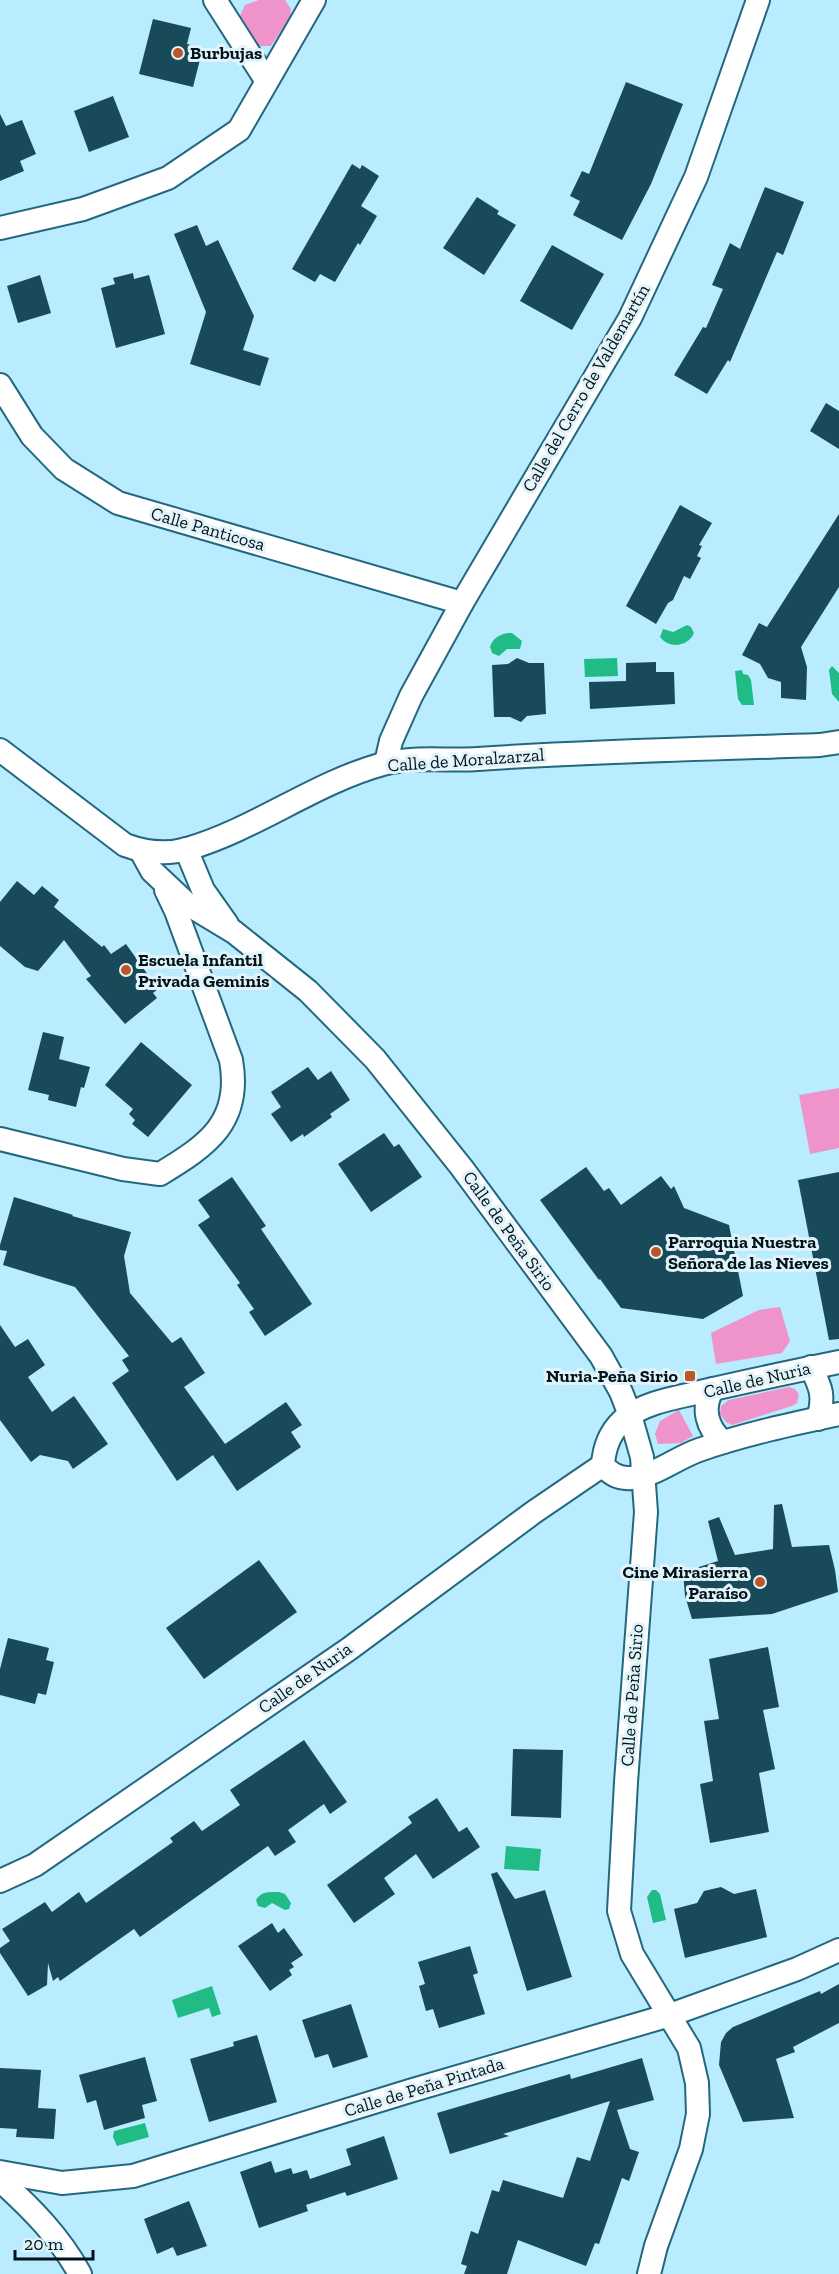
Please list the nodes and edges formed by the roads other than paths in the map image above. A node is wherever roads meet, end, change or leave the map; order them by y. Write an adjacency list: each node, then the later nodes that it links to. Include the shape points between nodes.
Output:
1 (314, 0): 4 (street)
2 (758, 0): 7 (street, Calle del Cerro de Valdemartín, via 696,177 630,318)
3 (219, 1): 4 (street)
4 (267, 80): 5 (street, via 239,130 168,178 83,208)
5 (0, 228)
6 (0, 385): 7 (street, Calle Panticosa, via 32,435 64,469 118,503)
7 (462, 603): 10 (street, Calle del Cerro de Valdemartín, via 411,696 391,741)
8 (839, 742): 10 (street, Calle de Moralzarzal)
9 (0, 750): 12 (street, Calle de Moralzarzal, via 124,845)
10 (386, 763): 11 (street, Calle de Moralzarzal, via 347,775)
11 (186, 849): 12 (street, Calle de Moralzarzal); 14 (street, via 203,890)
12 (141, 851): 13 (street, Calle de Peña Sirio)
13 (162, 881): 14 (street, Calle de Peña Sirio, via 186,903); 15 (street, via 231,1060 230,1107 219,1130 202,1147 160,1174 123,1169)
14 (234, 932): 19 (street, Calle de Peña Sirio, via 308,991 375,1059 462,1168 601,1356)
15 (0, 1139)
16 (839, 1362): 17 (street, Calle de Nuria)
17 (811, 1367): 18 (street, Calle de Nuria); 20 (street)
18 (713, 1389): 19 (street, Calle de Nuria, via 654,1404); 21 (street, via 706,1410 713,1434)
19 (630, 1415): 22 (street, Calle de Nuria, via 613,1431); 23 (street, Calle de Peña Sirio)
20 (828, 1416): 21 (street)
21 (723, 1442): 23 (street)
22 (603, 1465): 23 (street, via 627,1479); 24 (street, Calle de Nuria, via 349,1649 35,1865)
23 (644, 1476): 26 (street, Calle de Peña Sirio, via 646,1512 619,1911 632,1954)
24 (0, 1881)
25 (839, 1950): 26 (street, Calle de Peña Pintada, via 797,1970)
26 (670, 2015): 27 (street, Calle de Peña Pintada, via 133,2176 62,2183); 30 (street, Calle de Peña Sirio, via 689,2048 697,2083 698,2114 691,2150)
27 (0, 2172)
28 (0, 2180): 29 (street, via 38,2215)
29 (80, 2274)
30 (649, 2274)

